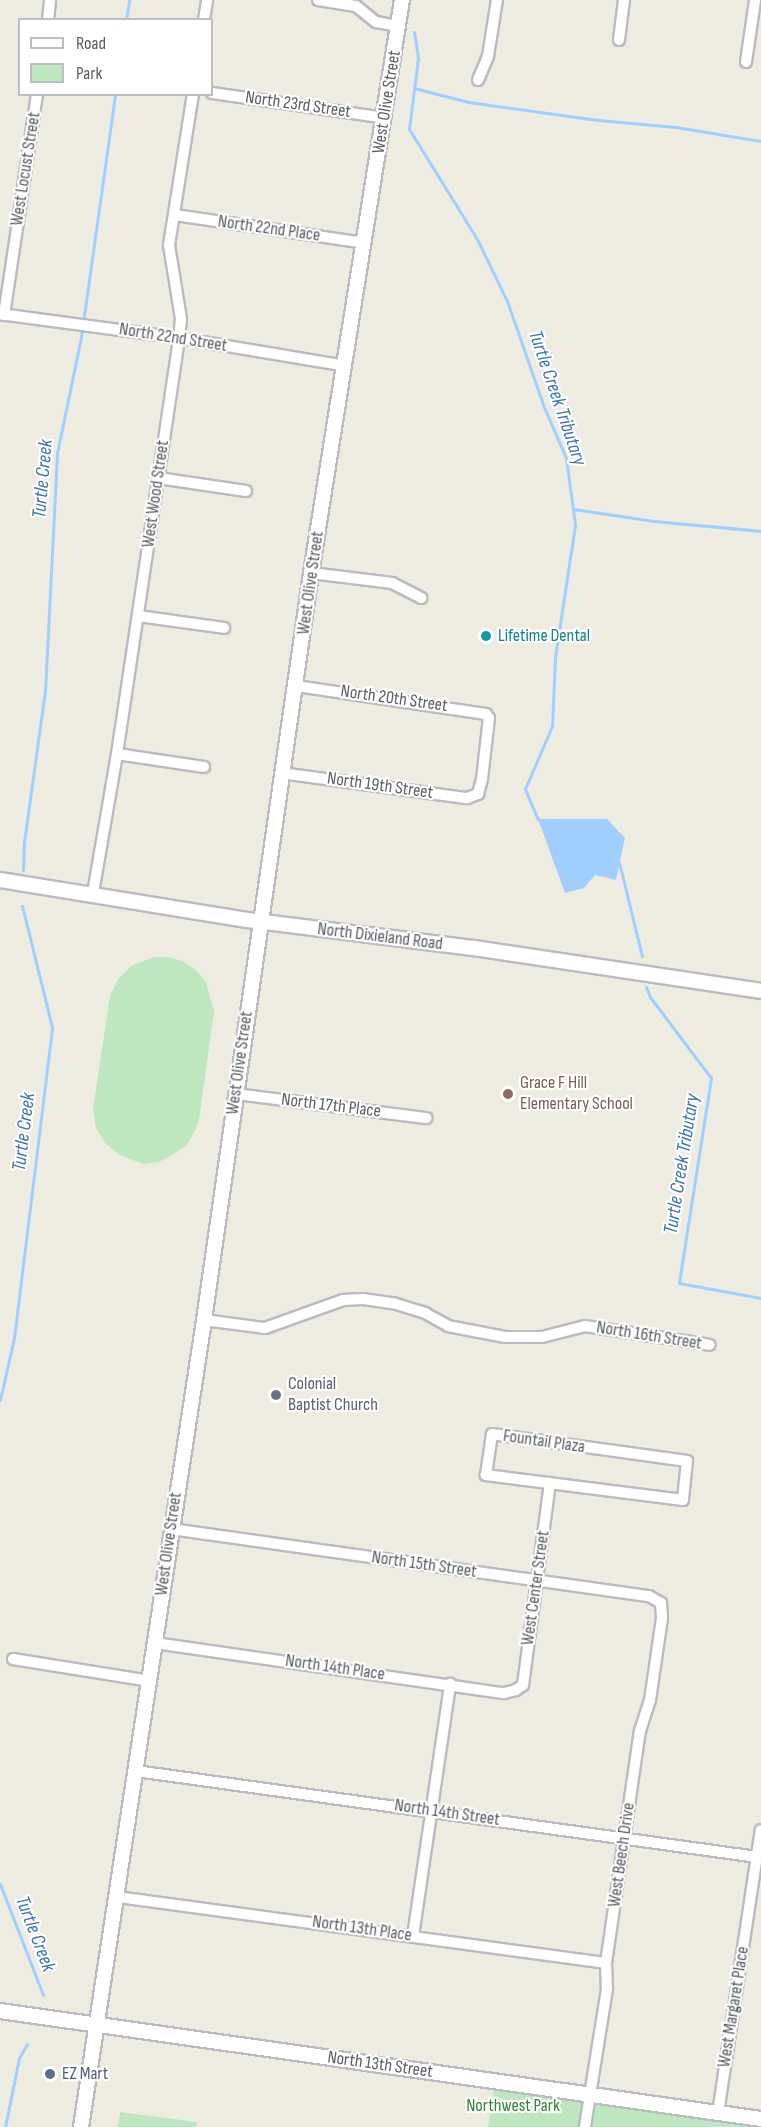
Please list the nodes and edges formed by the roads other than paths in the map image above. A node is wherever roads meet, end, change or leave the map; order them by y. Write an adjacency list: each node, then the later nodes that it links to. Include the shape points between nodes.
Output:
1 (50, 0): 8 (street)
2 (207, 0): 9 (street)
3 (318, 0): 10 (street, via 356,6 376,22)
4 (402, 0): 10 (main road, West Olive Street)
5 (497, 0): 13 (street, via 488,56)
6 (624, 0): 11 (street)
7 (755, 0): 12 (street)
8 (48, 18)
9 (204, 18)
10 (398, 26): 17 (main road, West Olive Street)
11 (619, 40)
12 (746, 62)
13 (478, 80)
14 (213, 93): 17 (street, North 23rd Street)
15 (38, 96): 20 (street, West Locust Street)
16 (193, 96): 18 (street, West Wood Street)
17 (385, 118): 19 (main road, West Olive Street)
18 (175, 215): 19 (street, North 22nd Place); 21 (street, West Wood Street, via 169,245 181,319)
19 (364, 243): 22 (main road, West Olive Street)
20 (2, 315): 21 (street, North 22nd Street)
21 (179, 338): 22 (street, North 22nd Street); 23 (street, West Wood Street)
22 (346, 366): 25 (main road, West Olive Street)
23 (158, 478): 24 (street); 27 (street, West Wood Street)
24 (246, 491)
25 (311, 573): 26 (street, via 392,583); 29 (main road, West Olive Street)
26 (421, 598)
27 (138, 616): 28 (street); 30 (street, West Wood Street)
28 (224, 628)
29 (297, 686): 32 (main road, West Olive Street); 33 (street, North 20th Street, via 477,711 489,718)
30 (117, 754): 31 (street); 35 (street, West Wood Street)
31 (204, 767)
32 (281, 773): 33 (street, North 19th Street, via 467,798); 36 (main road, West Olive Street)
33 (478, 794)
34 (0, 880): 35 (main road, North Dixieland Road)
35 (93, 893): 36 (main road, North Dixieland Road)
36 (260, 922): 37 (main road, North Dixieland Road, via 474,948); 38 (main road, West Olive Street)
37 (761, 991)
38 (236, 1094): 39 (street, North 17th Place); 40 (main road, West Olive Street)
39 (426, 1118)
40 (204, 1320): 41 (street, North 16th Street, via 265,1328 343,1300 363,1299 425,1312 448,1326 505,1337 542,1337 585,1326); 43 (main road, West Olive Street)
41 (710, 1345)
42 (550, 1483): 42 (street, Fountail Plaza, via 486,1475 492,1434 687,1461 683,1500); 44 (street, West Center Street)
43 (171, 1529): 44 (street, North 15th Street); 46 (main road, West Olive Street)
44 (537, 1581): 45 (street, North 15th Street, via 649,1596 661,1604); 50 (street, West Center Street, via 523,1685)
45 (662, 1618): 54 (street, West Beech Drive, via 650,1700 640,1730)
46 (155, 1643): 48 (main road, West Olive Street); 49 (street, North 14th Place)
47 (13, 1659): 48 (street)
48 (150, 1681): 51 (main road, West Olive Street)
49 (450, 1684): 50 (street, North 14th Place, via 504,1693); 52 (street)
50 (516, 1690)
51 (136, 1771): 52 (street, North 14th Street); 56 (main road, West Olive Street)
52 (431, 1810): 54 (street, North 14th Street); 57 (street)
53 (761, 1830): 55 (street, West Margaret Place)
54 (625, 1837): 55 (street, North 14th Street); 58 (street, West Beech Drive)
55 (757, 1857): 62 (street, West Margaret Place)
56 (118, 1897): 57 (street, North 13th Place); 60 (main road, West Olive Street)
57 (412, 1936): 58 (street, North 13th Place)
58 (606, 1963): 61 (street, West Beech Drive, via 607,1989)
59 (0, 2011): 60 (main road, North 13th Street)
60 (98, 2025): 61 (main road, North 13th Street); 64 (main road, West Olive Street)
61 (591, 2094): 62 (main road, North 13th Street); 65 (street, West Beech Drive)
62 (718, 2113): 63 (main road, North 13th Street)
63 (761, 2119)
64 (81, 2127)
65 (585, 2127)

